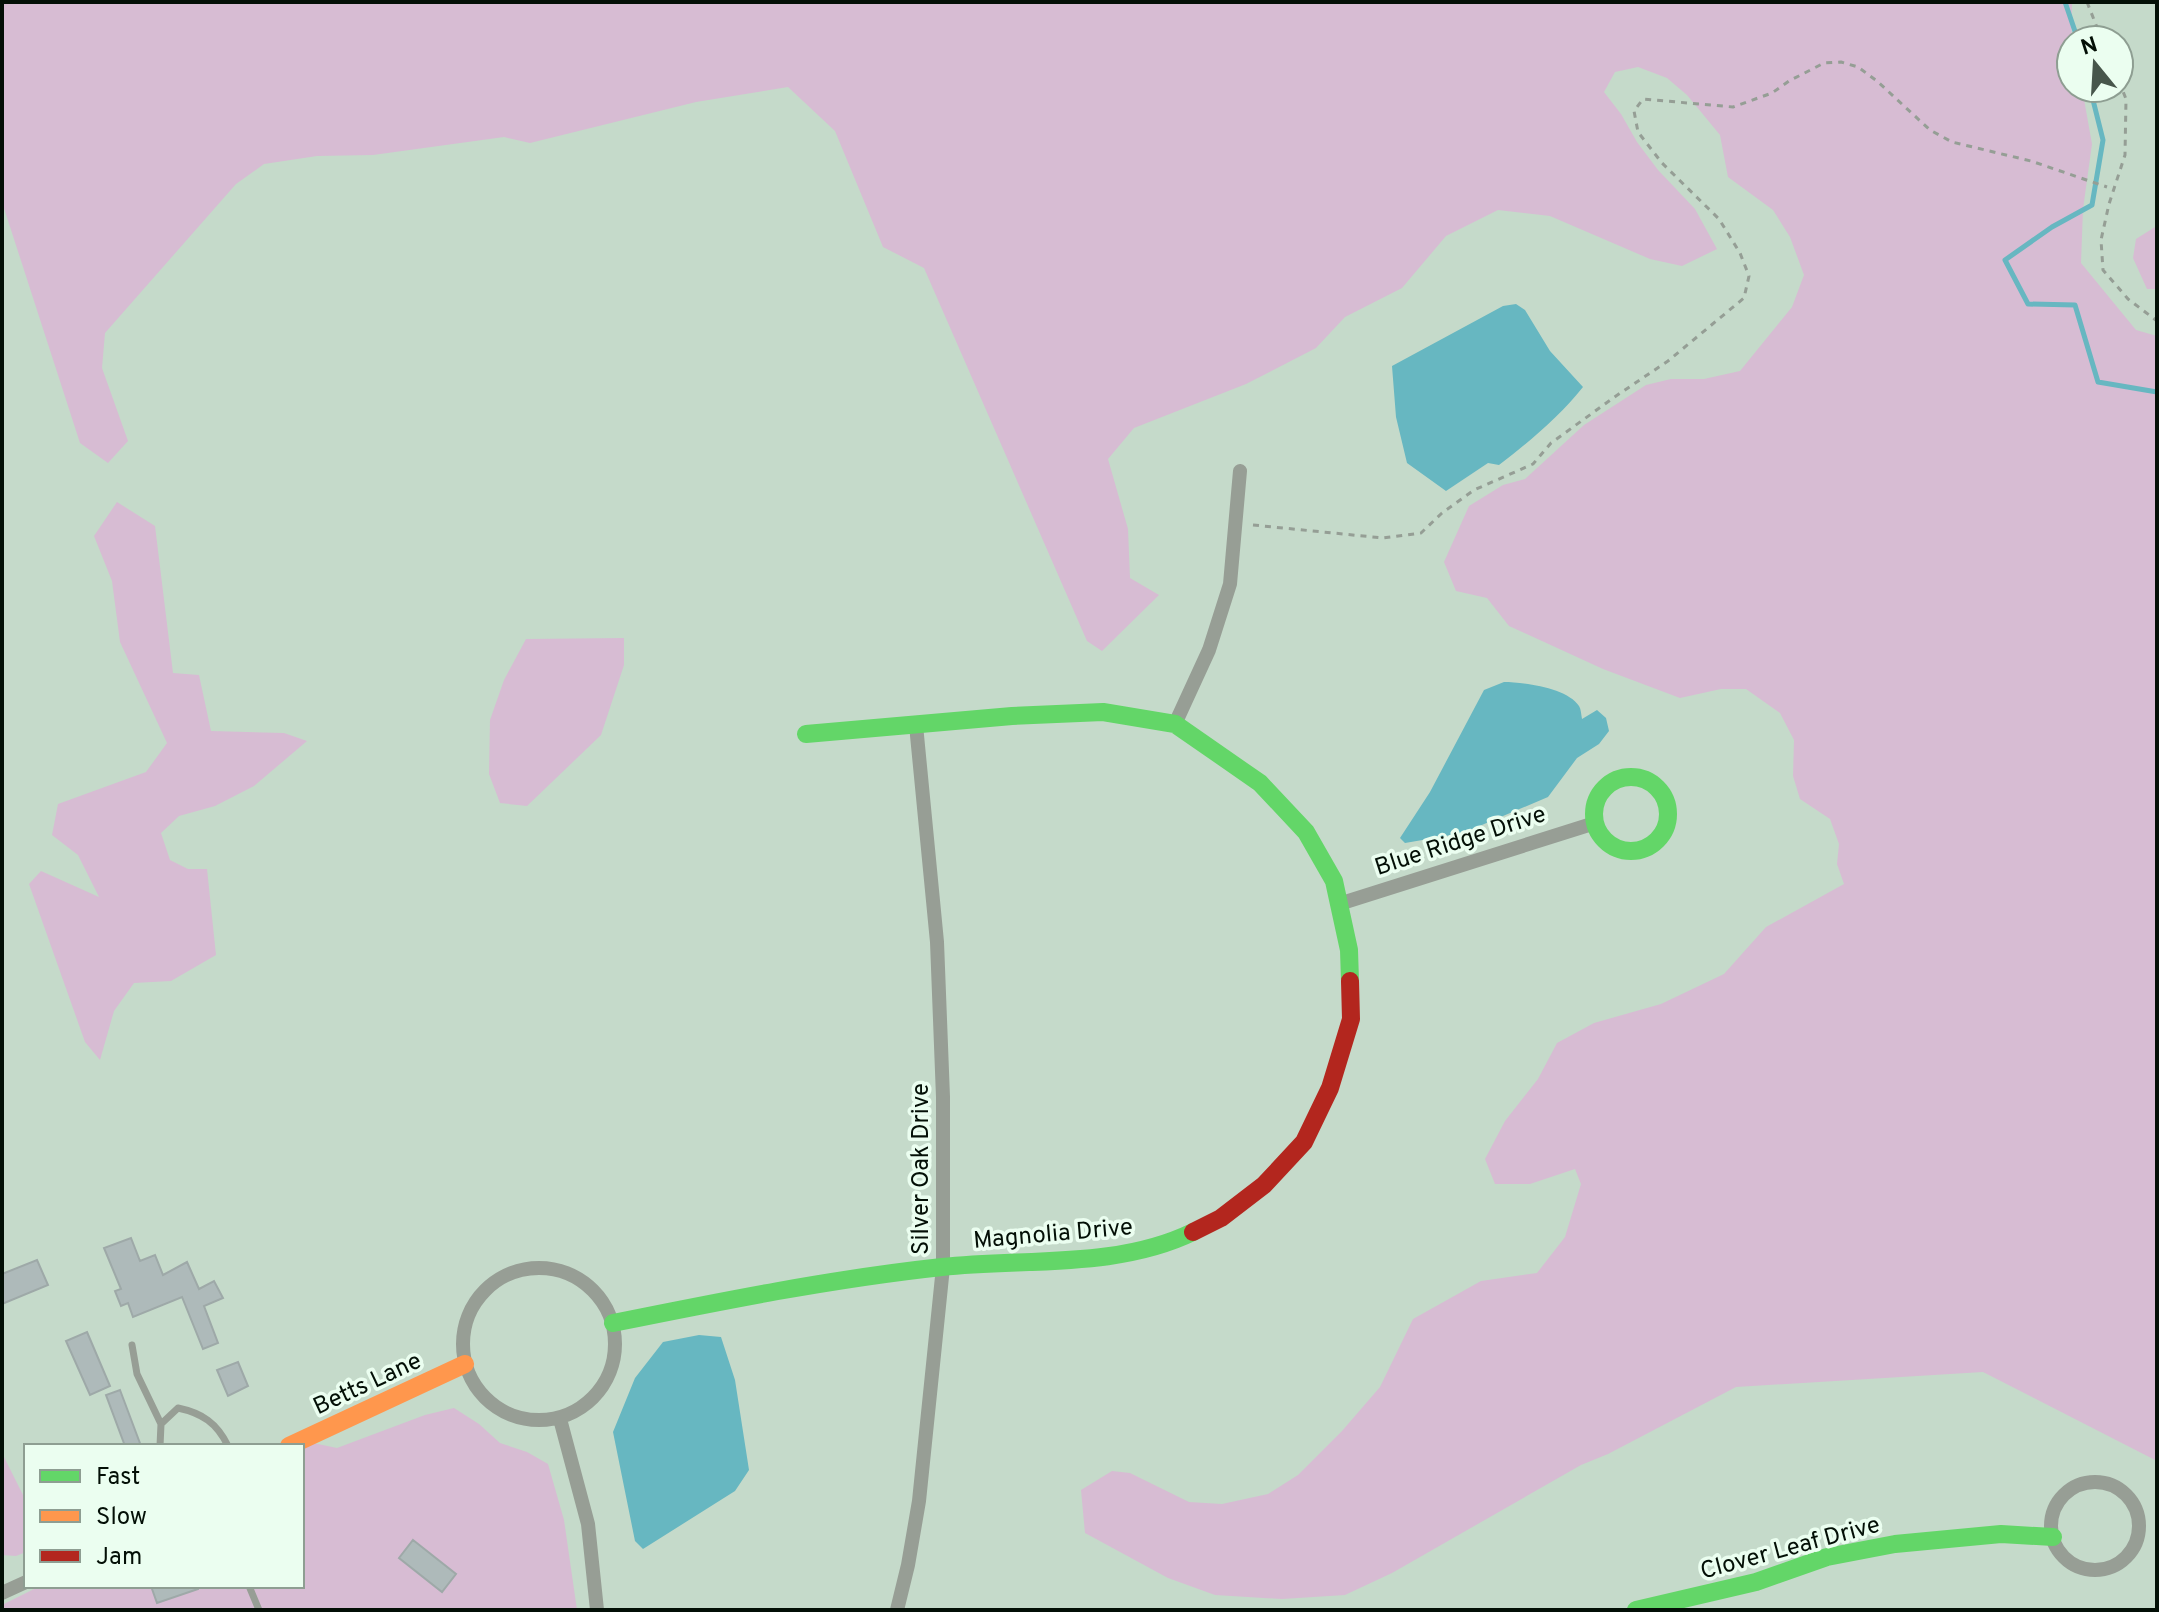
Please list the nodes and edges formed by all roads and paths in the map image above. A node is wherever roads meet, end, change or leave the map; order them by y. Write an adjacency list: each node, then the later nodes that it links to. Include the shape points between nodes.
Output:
1 (2087, 2): 2 (path)
2 (2096, 24)
3 (2126, 104): 7 (path, via 2125,155)
4 (2059, 172): 5 (path)
5 (2073, 175): 6 (path); 6 (path); 10 (path, via 1952,142 1930,130 1868,74 1841,62 1824,63 1772,93 1733,107 1643,99 1634,111 1638,132 1719,219 1749,276 1744,298 1668,361 1551,443 1533,464 1474,490 1421,533 1371,538)
6 (2107, 187): 7 (path)
7 (2113, 189): 8 (path, via 2101,240 2103,270)
8 (2157, 321)
9 (1240, 471): 10 (street)
10 (1235, 522): 11 (street, via 1230,584 1209,650)
11 (1175, 724): 12 (street, Magnolia Drive, via 1103,712); 15 (street, Magnolia Drive, via 1260,783 1306,832 1334,881)
12 (916, 725): 13 (street, Magnolia Drive); 16 (street, Silver Oak Drive, via 937,958)
13 (806, 734)
14 (1595, 823): 14 (street, via 1613,847 1637,851 1659,840 1667,804 1653,784 1629,777 1617,780 1599,795); 15 (street, Blue Ridge Drive)
15 (1339, 904): 16 (street, Magnolia Drive, via 1349,950 1351,1019 1330,1088 1304,1142 1264,1185 1221,1218 1159,1246 1120,1255)
16 (943, 1267): 17 (street, Magnolia Drive, via 785,1288); 31 (street, Silver Oak Drive, via 919,1501)
17 (613, 1323): 19 (street, via 596,1292 578,1278 558,1270 513,1272 476,1301 466,1322); 20 (street, via 616,1354 610,1376 598,1395)
18 (132, 1345): 21 (lane, via 137,1374)
19 (465, 1364): 20 (street, via 493,1406 514,1417); 24 (street, Betts Lane)
20 (560, 1419): 30 (street, via 588,1524)
21 (161, 1424): 22 (lane); 23 (lane, via 178,1408 200,1413)
22 (160, 1444)
23 (227, 1444)
24 (293, 1444)
25 (2053, 1537): 25 (street, via 2071,1563 2102,1570 2129,1555 2139,1536 2138,1515 2120,1490 2089,1483 2070,1490 2056,1506); 32 (street, Clover Leaf Drive, via 2001,1534 1895,1544 1827,1557 1756,1582)
26 (24, 1583): 28 (street)
27 (250, 1588): 29 (lane)
28 (2, 1593)
29 (259, 1610)
30 (597, 1610)
31 (897, 1610)
32 (1636, 1610)

